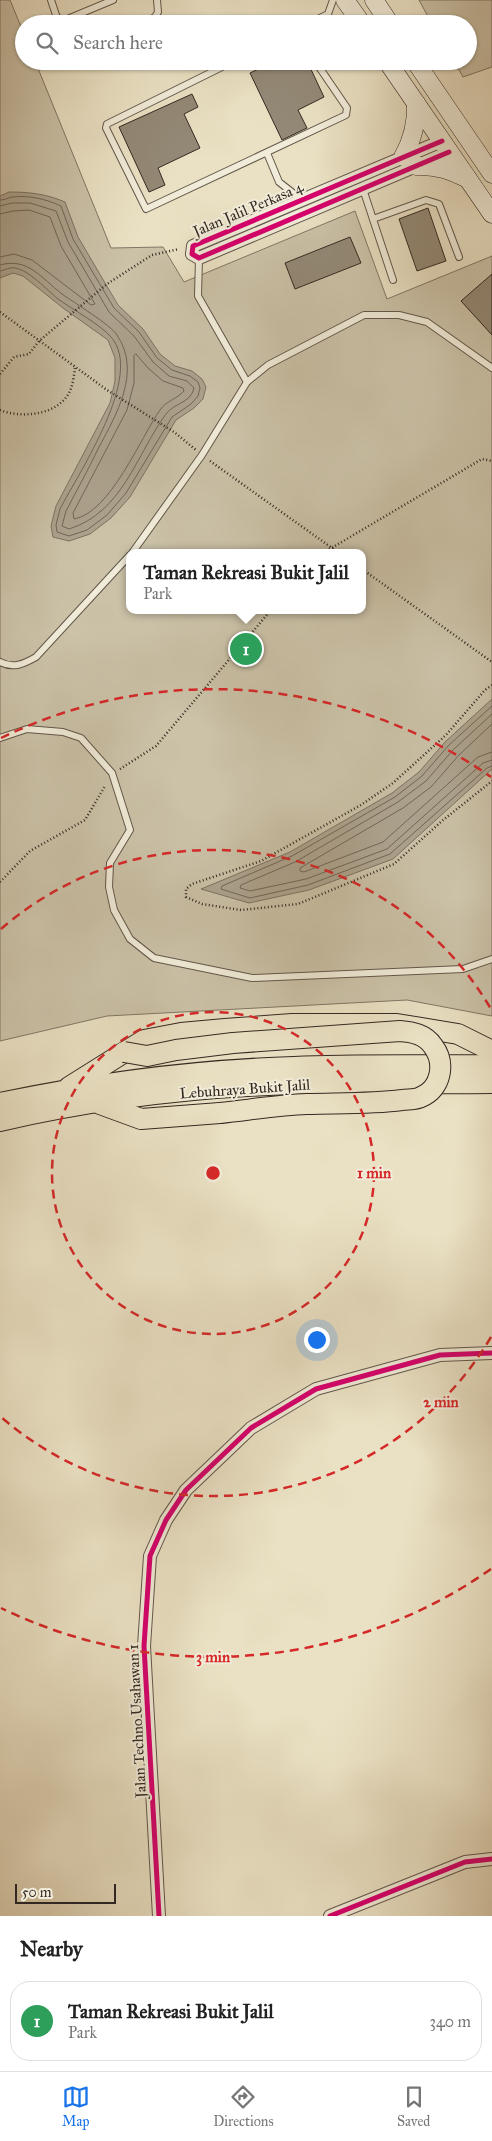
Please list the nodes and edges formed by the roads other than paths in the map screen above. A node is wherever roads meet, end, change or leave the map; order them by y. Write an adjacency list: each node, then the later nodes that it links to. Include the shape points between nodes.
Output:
1 (50, 0): 7 (lane)
2 (113, 0): 8 (lane)
3 (157, 0): 9 (lane)
4 (333, 0): 10 (lane)
5 (345, 0): 11 (main road)
6 (374, 0): 12 (main road)
7 (56, 15)
8 (76, 15)
9 (156, 15)
10 (326, 15)
11 (356, 15)
12 (384, 15)
13 (216, 70): 20 (lane, via 106,124 146,209)
14 (324, 70): 20 (lane, via 347,108 346,114)
15 (393, 70): 18 (main road)
16 (422, 70): 17 (main road)
17 (443, 102): 19 (main road, via 452,125); 22 (main road)
18 (416, 103): 19 (main road); 21 (main road)
19 (448, 144): 21 (street, Jalan Jalil Perkasa 4); 23 (main road); 25 (main road)
20 (267, 153): 26 (lane, via 279,182)
21 (409, 162): 23 (main road, via 451,170); 24 (street, Jalan Jalil Perkasa 4); 26 (street, Jalan Jalil Perkasa 4)
22 (492, 174)
23 (468, 180): 27 (main road)
24 (363, 189): 28 (lane); 30 (street, Jalan Jalil Perkasa 4)
25 (492, 193)
26 (302, 200): 30 (street, Jalan Jalil Perkasa 4, via 193,246 192,254)
27 (492, 214)
28 (372, 219): 29 (lane, via 426,200 439,204); 31 (lane)
29 (459, 256)
30 (199, 258): 33 (lane, via 198,296)
31 (393, 280)
32 (492, 368): 33 (lane, via 427,322 399,315 364,315 268,365)
33 (247, 382): 34 (lane, via 202,455)
34 (135, 549)
35 (126, 559): 36 (lane, via 36,657 22,665)
36 (0, 662)
37 (0, 738): 38 (lane, via 27,729 63,732 81,738 112,773 130,830 110,863 109,887 114,910 130,939 154,958 252,978 463,969)
38 (492, 959)
39 (492, 1051): 40 (highway, via 458,1034 397,1024 365,1023 292,1024 181,1033 144,1040)
40 (124, 1052): 43 (highway); 45 (highway, bridge, via 146,1056 233,1043 413,1032 425,1037 439,1057 438,1081 432,1091 420,1098 392,1102 304,1104 141,1119)
41 (492, 1065): 43 (highway, Lebuhraya Bukit Jalil, via 234,1070)
42 (492, 1083): 45 (highway, Lebuhraya Bukit Jalil, via 293,1084 157,1094)
43 (64, 1091): 44 (highway, Lebuhraya Bukit Jalil)
44 (0, 1103)
45 (98, 1103): 46 (highway, Lebuhraya Bukit Jalil)
46 (0, 1121)
47 (492, 1353): 49 (street, Jalan Techno Usahawan 1, via 440,1354 316,1389 251,1428 186,1490 166,1520 150,1556 144,1646)
48 (492, 1859): 50 (street, via 465,1862)
49 (159, 1916)
50 (330, 1916)

